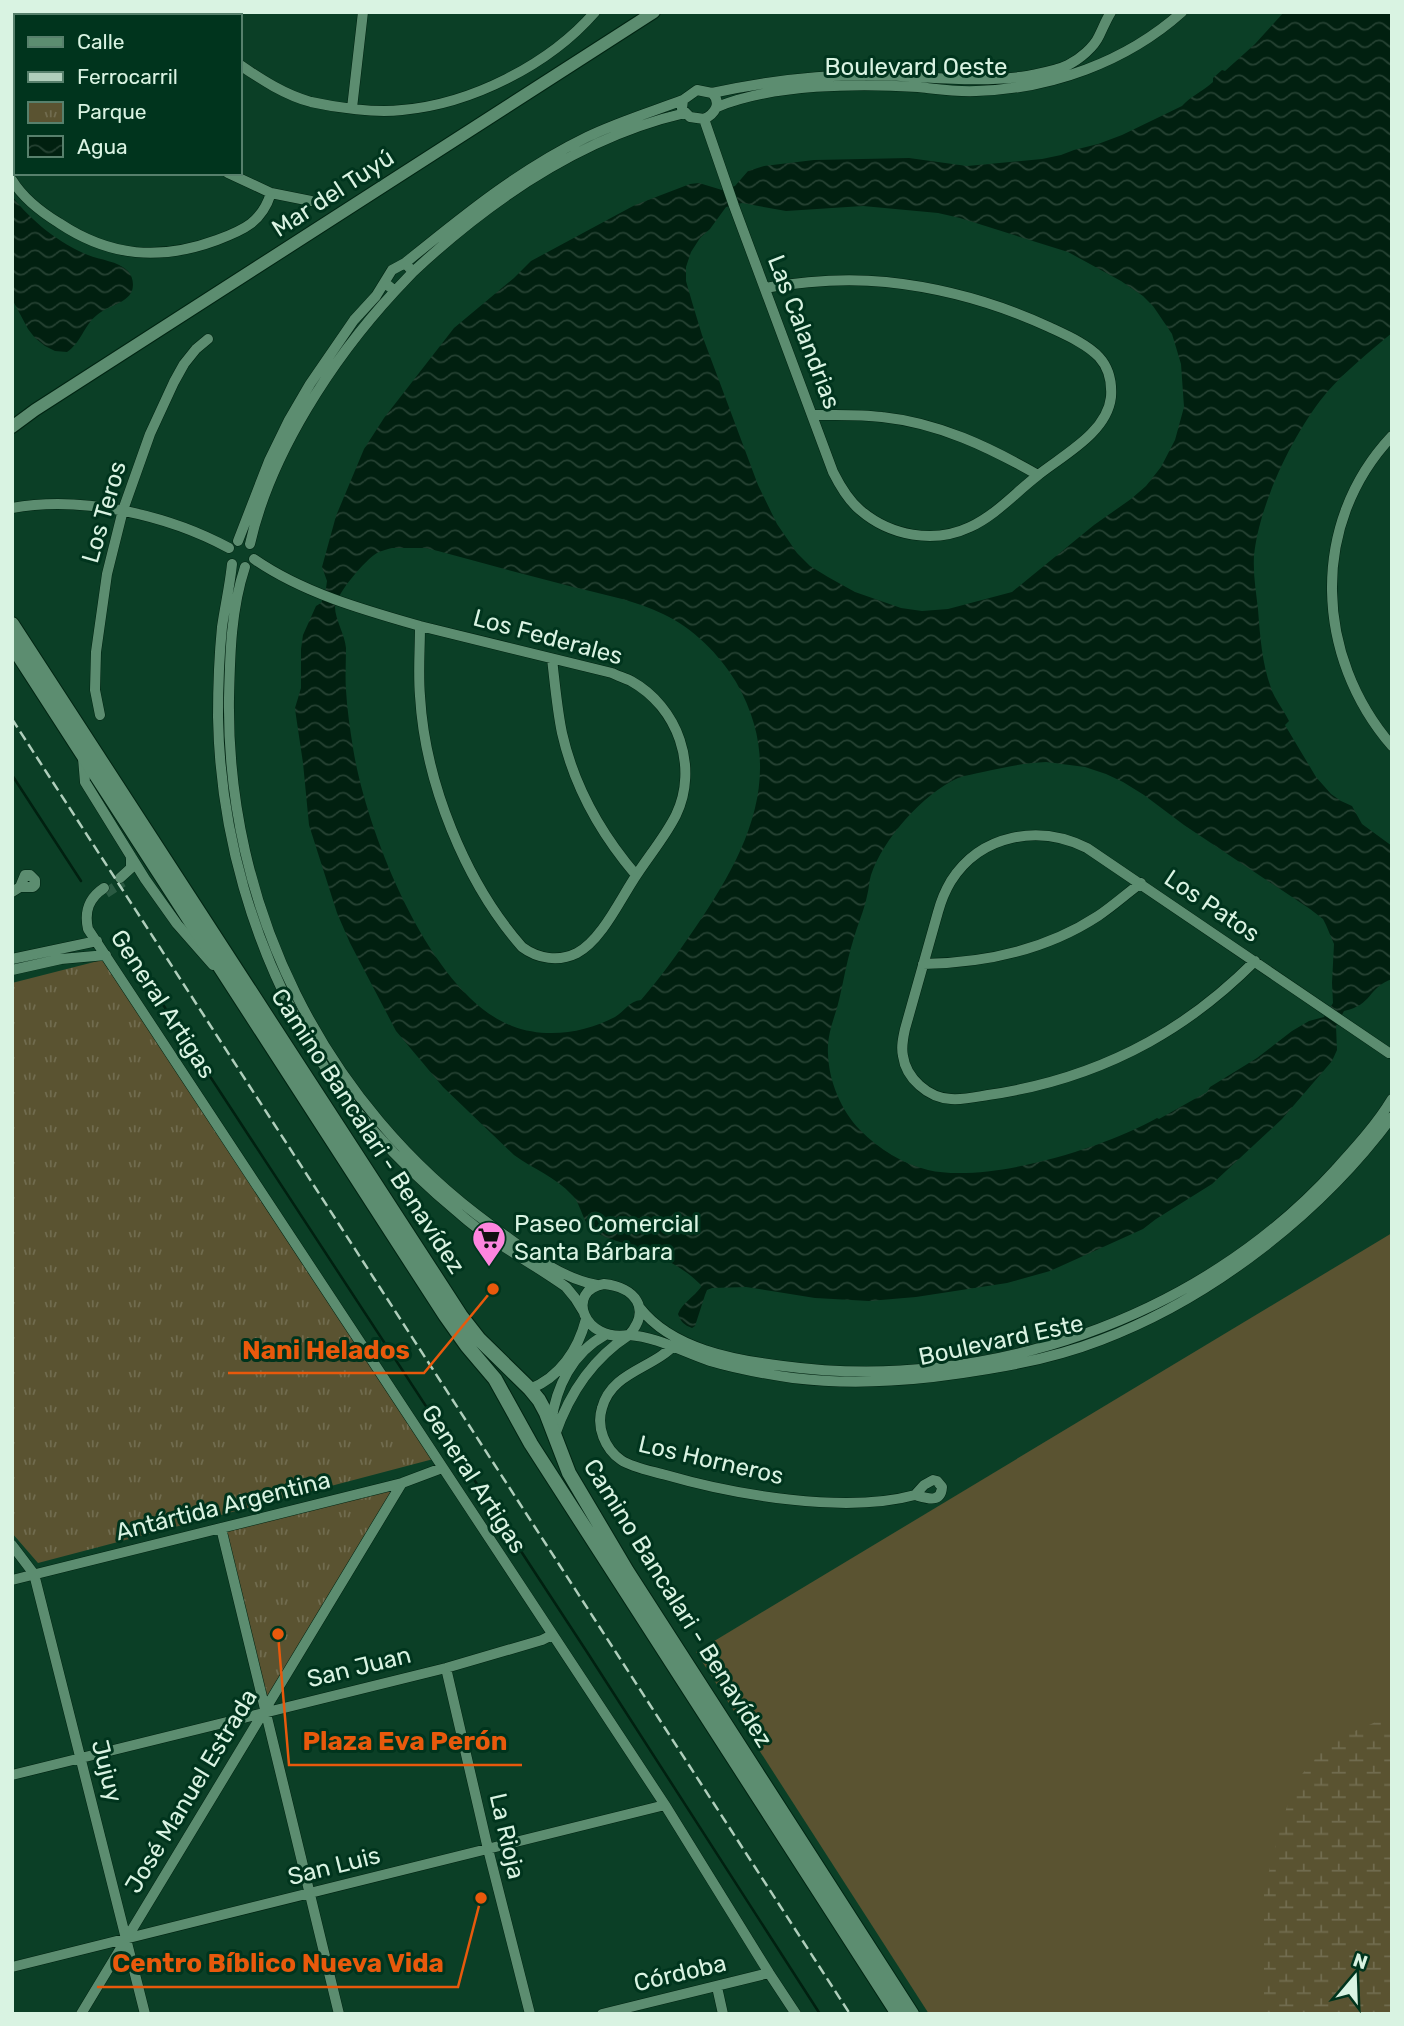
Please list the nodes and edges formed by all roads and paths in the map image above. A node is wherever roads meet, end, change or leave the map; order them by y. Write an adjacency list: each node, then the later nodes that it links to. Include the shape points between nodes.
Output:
1 (363, 12): 14 (street)
2 (595, 12): 14 (street, via 547,55 491,86 401,111)
3 (654, 12): 30 (street, Mar del Tuyú)
4 (1111, 12): 6 (street, Boulevard Oeste)
5 (1181, 13): 7 (street, Boulevard Oeste, via 1151,37)
6 (1098, 38): 7 (street); 10 (street, Boulevard Oeste, via 1068,65)
7 (1116, 55): 10 (street, Boulevard Oeste, via 1074,75)
8 (242, 66): 14 (street, via 311,102)
9 (865, 80): 10 (street, Boulevard Oeste, via 976,91); 11 (street, Boulevard Oeste, via 781,80); 13 (street, Boulevard Oeste, via 779,91)
10 (1014, 83)
11 (712, 93): 12 (street, via 697,90); 13 (street)
12 (683, 100): 15 (street); 17 (street, via 588,136)
13 (717, 107): 16 (street)
14 (352, 108)
15 (685, 113): 16 (street); 17 (street, via 642,124)
16 (704, 119): 25 (street, Las Calandrias)
17 (535, 171): 22 (street, via 473,208); 23 (street)
18 (232, 175): 20 (street)
19 (12, 180): 20 (street, via 30,201 73,232 133,253 197,247 239,232 259,217)
20 (271, 193): 21 (street)
21 (311, 201)
22 (405, 263): 23 (street); 24 (street, via 392,270)
23 (413, 272): 26 (street)
24 (385, 283): 26 (street); 28 (street, via 337,344)
25 (765, 288): 29 (street, Las Calandrias); 32 (street, Las Calandrias, via 846,280 934,289 1023,315 1093,352 1107,369 1111,383 1105,418)
26 (395, 290): 28 (street)
27 (208, 339): 34 (street, Los Teros, via 174,382)
28 (305, 404): 35 (street, via 269,461); 36 (street)
29 (812, 415): 32 (street, via 885,417 936,428 986,446); 32 (street, Las Calandrias, via 833,472 848,497 874,520 901,532 934,536 969,527)
30 (12, 424)
31 (1392, 436): 47 (street, via 1351,497 1336,544 1331,590 1344,665 1361,703)
32 (1038, 475)
33 (12, 508): 34 (street, via 44,505)
34 (123, 510): 37 (street, via 174,524); 45 (street, Los Teros, via 107,574 96,652)
35 (238, 541): 36 (street); 37 (street)
36 (250, 544): 38 (street)
37 (229, 548): 39 (street)
38 (254, 559): 40 (street); 42 (street, Los Federales, via 324,595)
39 (232, 564): 40 (street); 46 (street, via 220,651)
40 (245, 568): 46 (street)
41 (12, 624): 75 (main road, Camino Bancalari - Benavídez, via 461,1316)
42 (421, 626): 44 (street, Los Federales); 50 (street, Los Federales, via 420,698 433,773 467,862 514,938 540,956 561,958 579,952 594,940)
43 (12, 645): 48 (main road, Camino Bancalari - Benavídez)
44 (552, 659): 50 (street, via 562,734 580,785 603,830); 50 (street, Los Federales, via 631,681 660,704 679,737 685,769 682,798 667,830)
45 (100, 715)
46 (224, 716): 66 (street, via 243,850 287,988 363,1110)
47 (1392, 746)
48 (83, 754): 49 (street, via 85,782); 61 (main road, Camino Bancalari - Benavídez)
49 (131, 856): 51 (street); 51 (street, via 131,868 122,880)
50 (636, 875)
51 (145, 879): 61 (street, via 183,932)
52 (1141, 883): 58 (street, Los Patos); 59 (street, via 1099,916 1041,945 969,962); 59 (street, Los Patos, via 1065,838 1033,834 997,843 976,854 951,881)
53 (105, 890): 54 (street, General Artigas, via 88,905 86,919)
54 (94, 937): 55 (street, General Artigas); 56 (street)
55 (106, 955): 56 (street); 79 (street, General Artigas)
56 (35, 958): 57 (street); 60 (street)
57 (12, 959)
58 (1255, 961): 59 (street, Los Patos, via 1193,1015 1111,1060 1022,1090 950,1099 920,1086 902,1054); 62 (street, Los Patos)
59 (923, 964)
60 (12, 970)
61 (231, 983): 76 (main road, Camino Bancalari - Benavídez, via 450,1322 495,1379)
62 (1391, 1054)
63 (1392, 1099): 65 (street, Boulevard Este)
64 (1392, 1117): 65 (street, Boulevard Este)
65 (1311, 1201): 74 (street, Boulevard Este, via 1202,1283 1079,1342 946,1371 809,1375)
66 (454, 1202): 67 (street); 69 (street, via 485,1234)
67 (574, 1279): 68 (street); 69 (street)
68 (597, 1285): 70 (street, via 623,1288); 71 (street, via 585,1296)
69 (566, 1287): 71 (street)
70 (640, 1308): 73 (street, via 638,1325); 74 (street, Boulevard Este)
71 (584, 1315): 72 (street); 75 (street, via 577,1346 549,1380)
72 (605, 1335): 73 (street); 77 (street, via 588,1346 568,1371 558,1392)
73 (629, 1335): 74 (street, Boulevard Este); 77 (street, via 588,1371)
74 (676, 1344): 81 (street, Los Horneros, via 619,1381 605,1398 602,1433 624,1462 721,1489 788,1499 864,1502)
75 (530, 1390): 76 (main road, via 515,1399); 77 (main road, Camino Bancalari - Benavídez)
76 (511, 1411): 78 (main road, Camino Bancalari - Benavídez)
77 (553, 1430): 78 (main road); 107 (main road, Camino Bancalari - Benavídez, via 569,1473 621,1561)
78 (525, 1433): 106 (main road, Camino Bancalari - Benavídez)
79 (442, 1468): 80 (street, Antártida Argentina); 86 (street, General Artigas)
80 (402, 1483): 82 (street, Antártida Argentina); 88 (street, José Manuel Estrada)
81 (915, 1495)
82 (221, 1528): 84 (street, Antártida Argentina); 88 (street)
83 (12, 1545): 84 (street, Jujuy)
84 (34, 1574): 85 (street, Antártida Argentina); 89 (street, Jujuy)
85 (12, 1580)
86 (552, 1635): 87 (street, San Juan); 91 (street, General Artigas)
87 (446, 1668): 88 (street, San Juan); 92 (street, La Rioja)
88 (264, 1713): 89 (street, San Juan); 93 (street); 94 (street, José Manuel Estrada)
89 (82, 1758): 90 (street, San Juan); 94 (street, Jujuy)
90 (12, 1775)
91 (665, 1805): 92 (street, San Luis); 96 (street, General Artigas)
92 (488, 1849): 93 (street, San Luis); 102 (street, La Rioja)
93 (310, 1894): 94 (street, San Luis); 101 (street)
94 (127, 1938): 95 (street, San Luis); 99 (street, José Manuel Estrada); 100 (street, Jujuy)
95 (12, 1967)
96 (769, 1973): 97 (street, Córdoba); 105 (street, General Artigas)
97 (717, 1987): 98 (street, Córdoba); 104 (street)
98 (628, 2010): 103 (street, Córdoba)
99 (81, 2014)
100 (145, 2014)
101 (339, 2014)
102 (530, 2014)
103 (602, 2014)
104 (723, 2014)
105 (796, 2014)
106 (898, 2014)
107 (912, 2014)

